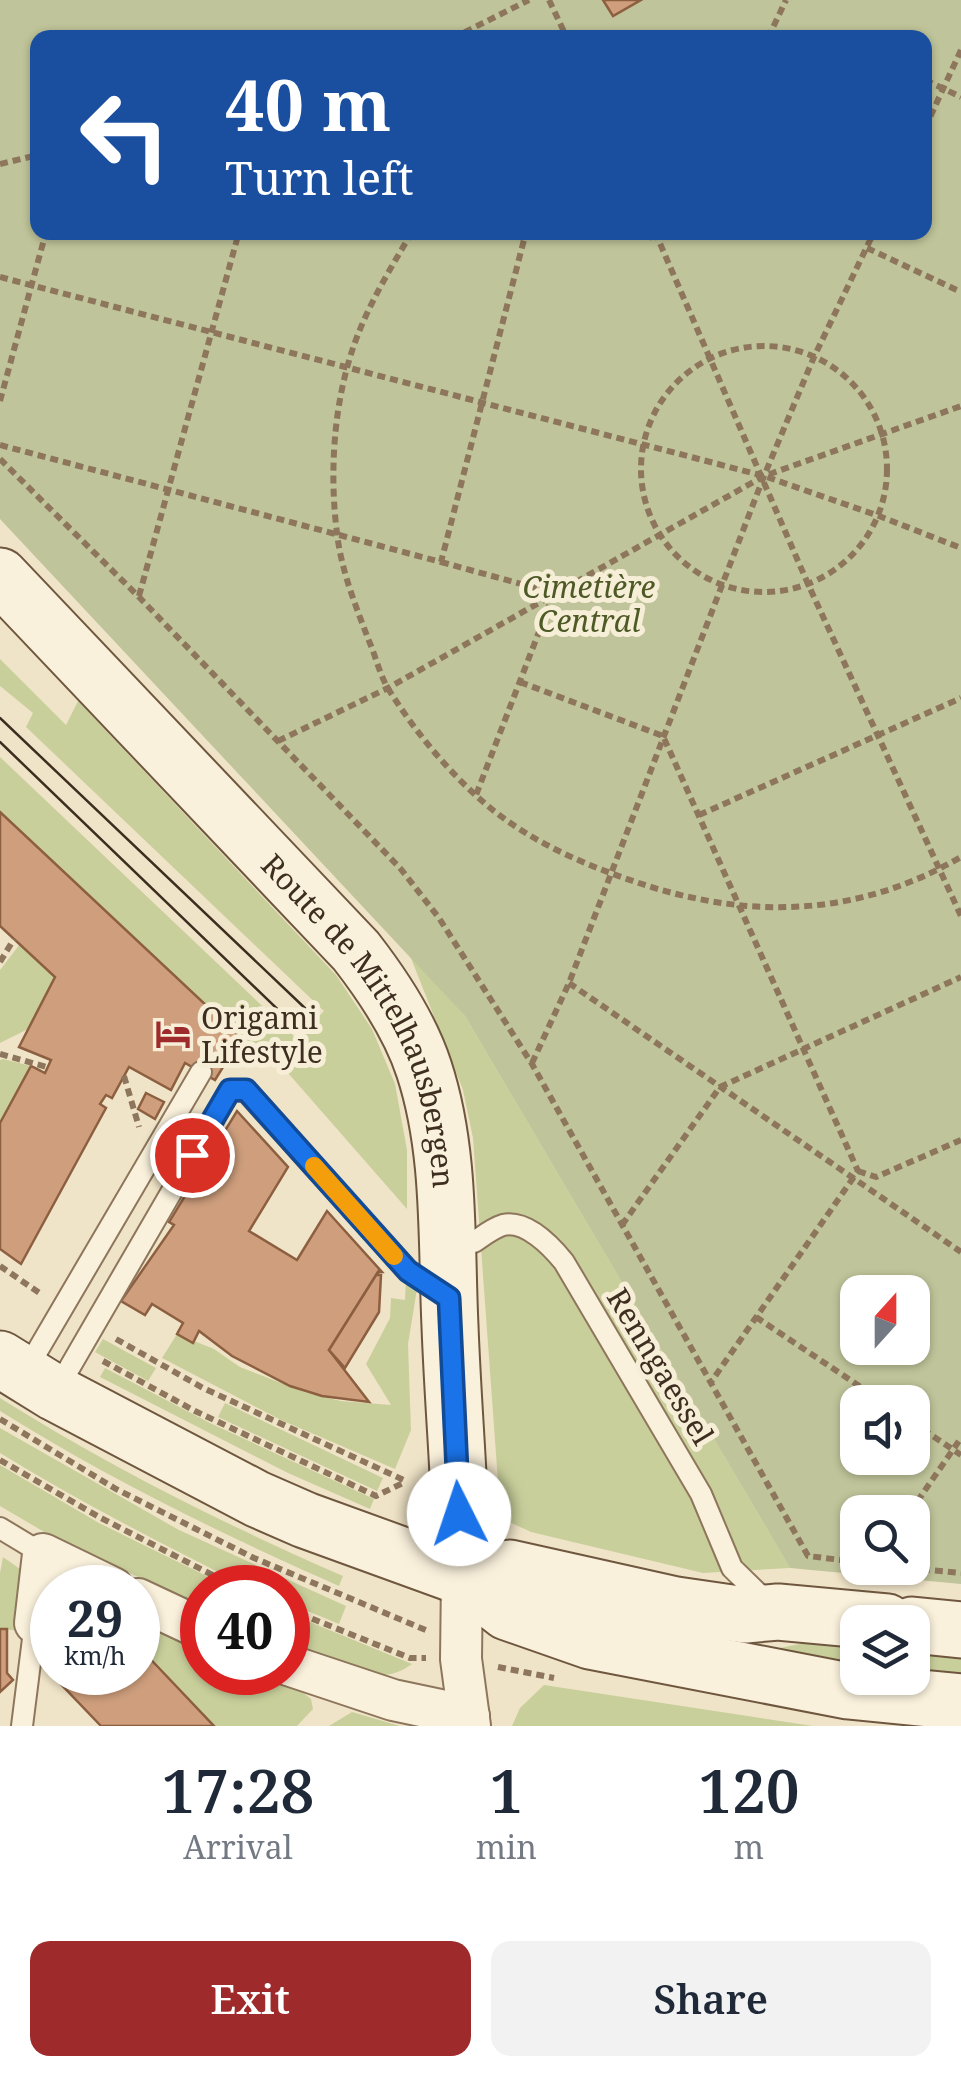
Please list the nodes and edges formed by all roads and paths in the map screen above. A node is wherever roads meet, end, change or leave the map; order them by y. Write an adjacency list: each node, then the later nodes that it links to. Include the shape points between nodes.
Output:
1 (529, 0): 4 (path)
2 (549, 0): 5 (path)
3 (786, 0): 6 (path)
4 (469, 30)
5 (563, 30)
6 (772, 30)
7 (961, 50): 9 (path)
8 (932, 83): 9 (path)
9 (944, 88): 10 (path); 11 (path)
10 (961, 97)
11 (932, 113)
12 (30, 157): 13 (path)
13 (0, 164)
14 (44, 240): 22 (path)
15 (237, 240): 24 (path)
16 (407, 240): 27 (path, via 374,295)
17 (524, 240): 29 (path)
18 (658, 240): 26 (path)
19 (870, 240): 20 (path)
20 (867, 248): 23 (path); 25 (path)
21 (0, 277): 22 (path)
22 (32, 286): 24 (path); 28 (path)
23 (961, 292)
24 (212, 333): 27 (path); 36 (path)
25 (814, 357): 26 (path, via 780,346); 31 (path, via 844,375 866,400); 35 (path)
26 (711, 358): 32 (path, via 680,378 657,406); 35 (path)
27 (347, 368): 29 (path); 38 (path, via 335,437)
28 (0, 401)
29 (484, 404): 32 (path); 41 (path)
30 (961, 406): 31 (path)
31 (881, 435): 35 (path); 37 (path, via 886,488)
32 (643, 444): 35 (path); 39 (path, via 644,500)
33 (0, 445): 36 (path)
34 (0, 459): 46 (path)
35 (764, 476): 37 (path); 39 (path); 43 (path); 44 (path)
36 (168, 491): 38 (path); 46 (path)
37 (878, 516): 40 (path); 43 (path, via 862,545)
38 (337, 534): 41 (path); 48 (path, via 355,606)
39 (660, 534): 44 (path, via 682,562); 45 (path)
40 (961, 548)
41 (442, 562): 45 (path)
42 (0, 576): 73 (main road, Route de Mittelhausbergen, via 374,975 424,1067)
43 (808, 584): 44 (path, via 779,592); 50 (path)
44 (722, 587): 51 (path)
45 (554, 594): 47 (path); 48 (path)
46 (139, 597): 52 (path)
47 (520, 682): 51 (path); 53 (path)
48 (388, 688): 52 (path); 53 (path, via 433,751)
49 (961, 698): 50 (path)
50 (878, 735): 54 (path); 56 (path)
51 (663, 736): 54 (path); 57 (path)
52 (278, 741): 66 (path, via 410,880)
53 (476, 795): 57 (path, via 543,843)
54 (699, 816): 58 (path)
55 (961, 858): 56 (path)
56 (941, 869): 58 (path, via 858,901); 59 (path)
57 (609, 873): 58 (path, via 689,899); 63 (path)
58 (740, 904): 64 (path)
59 (961, 916)
60 (14, 939): 61 (path)
61 (0, 962)
62 (961, 977): 64 (path)
63 (569, 983): 66 (path); 69 (path)
64 (804, 1048): 69 (path); 71 (path)
65 (0, 1054): 67 (path)
66 (532, 1064): 72 (path)
67 (47, 1068)
68 (201, 1072): 77 (lane)
69 (720, 1087): 71 (path); 72 (path)
70 (961, 1140): 71 (path, via 876,1177)
71 (855, 1174): 74 (path); 78 (path)
72 (622, 1225): 81 (path)
73 (448, 1232): 76 (main road, Route de Mittelhausbergen); 98 (lane, Renngaessel, via 474,1242 516,1225 564,1262 702,1494 732,1568)
74 (961, 1252)
75 (0, 1266): 77 (path)
76 (449, 1298): 79 (lane, via 408,1271 246,1090 230,1090); 97 (main road, Route de Mittelhausbergen)
77 (55, 1301): 80 (lane)
78 (756, 1317): 81 (path); 82 (path)
79 (92, 1325): 80 (lane); 80 (path, via 203,1388 406,1481 376,1496 195,1411)
80 (32, 1378): 97 (main road, via 256,1498); 101 (path, via 116,1489)
81 (711, 1382): 91 (path, via 808,1556)
82 (858, 1385)
83 (930, 1434): 85 (path)
84 (961, 1438): 85 (path)
85 (953, 1450): 86 (path); 88 (path)
86 (961, 1455)
87 (0, 1460): 94 (path)
88 (922, 1495)
89 (0, 1528): 90 (lane)
90 (43, 1554): 92 (street); 93 (street)
91 (840, 1560)
92 (42, 1565)
93 (66, 1565)
94 (193, 1565)
95 (930, 1570): 96 (path)
96 (961, 1573)
97 (462, 1576): 98 (main road, via 510,1568 676,1605 745,1615); 105 (main road, via 508,1612 590,1641 848,1691); 106 (street, via 462,1680)
98 (778, 1612): 99 (main road)
99 (840, 1618)
100 (930, 1627): 102 (main road)
101 (419, 1629)
102 (961, 1630)
103 (30, 1663): 107 (lane)
104 (310, 1672): 106 (street)
105 (961, 1702)
106 (469, 1721)
107 (22, 1726)

